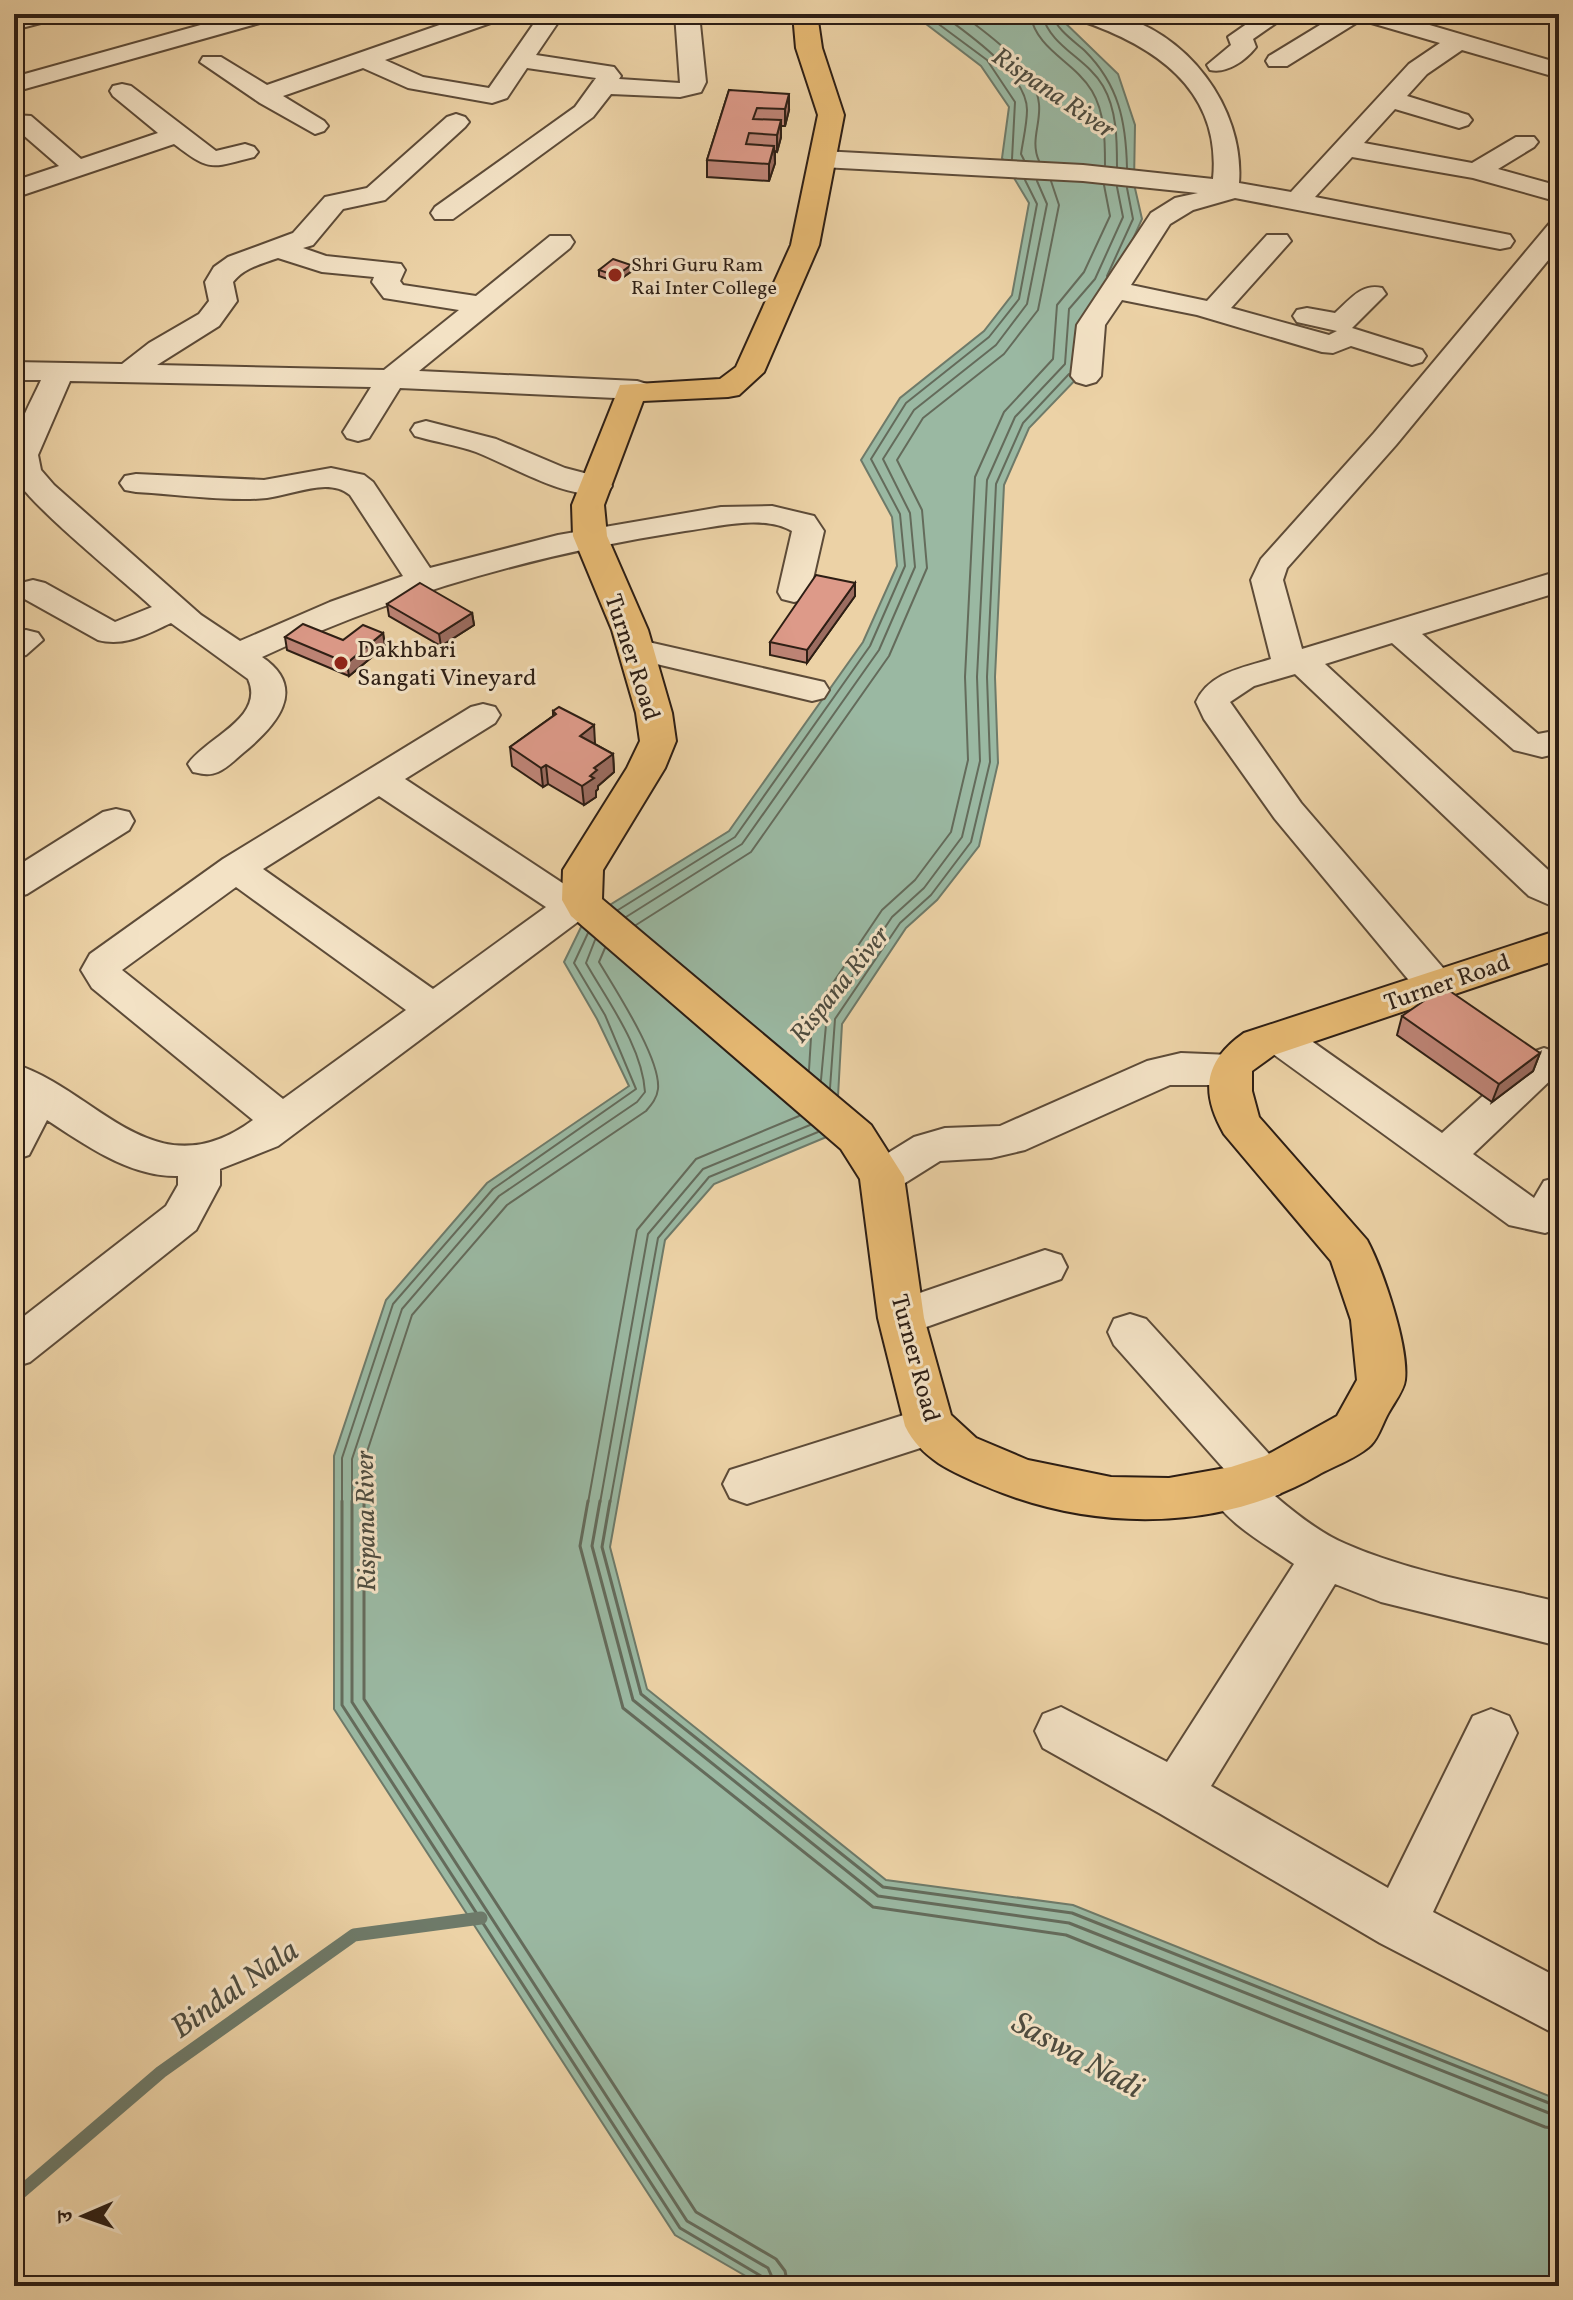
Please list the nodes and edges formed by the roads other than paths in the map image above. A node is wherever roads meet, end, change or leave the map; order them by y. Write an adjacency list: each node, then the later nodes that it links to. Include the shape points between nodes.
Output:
1 (48, 14): 11 (street)
2 (266, 14): 21 (street)
3 (494, 14): 13 (street)
4 (687, 14): 22 (street, via 692,87)
5 (805, 14): 34 (main road, via 809,48 831,115)
6 (1084, 14): 40 (street, via 1141,35 1187,70 1212,102)
7 (1277, 14): 19 (street, via 1240,37 1244,47)
8 (1354, 14): 17 (street)
9 (1367, 14): 14 (street)
10 (411, 21): 13 (street)
11 (14, 23)
12 (545, 24): 16 (street)
13 (436, 36): 15 (street)
14 (1458, 42): 20 (street); 25 (street, via 1418,69)
15 (366, 60): 16 (street, via 417,83 492,96); 24 (street)
16 (521, 60): 22 (street, via 605,72 609,76)
17 (1278, 61)
18 (212, 62): 24 (street)
19 (1219, 65)
20 (1559, 71)
21 (14, 85)
22 (604, 86): 43 (street, via 584,112)
23 (122, 91): 30 (street)
24 (266, 95): 29 (street)
25 (1390, 99): 26 (street); 32 (street)
26 (1459, 120)
27 (22, 121): 36 (street)
28 (456, 122): 48 (street, via 384,188 366,198 334,203 303,239)
29 (315, 126)
30 (178, 136): 33 (street, via 211,160); 36 (street)
31 (1525, 142): 37 (street)
32 (1346, 148): 37 (street); 42 (street)
33 (245, 152)
34 (822, 159): 40 (street, via 1136,178); 58 (main road, via 805,245 749,372 728,388)
35 (1548, 167): 38 (street)
36 (78, 169): 39 (street)
37 (1476, 171): 38 (street)
38 (1525, 185): 41 (street)
39 (14, 190)
40 (1234, 190): 42 (street); 49 (street, via 1184,204 1160,219)
41 (1559, 194)
42 (1298, 200): 46 (street)
43 (444, 213)
44 (1559, 230): 72 (street, via 1272,566 1267,580)
45 (1277, 241): 51 (street)
46 (1500, 241)
47 (560, 242): 52 (street)
48 (279, 249): 52 (street, via 322,264 391,270 386,282 394,292); 55 (street, via 224,273 218,310)
49 (1116, 290): 51 (street); 56 (street, via 1091,325)
50 (1372, 294): 51 (street, via 1337,324)
51 (1221, 302): 53 (street, via 1322,343 1349,336)
52 (480, 305): 57 (street)
53 (1412, 356)
54 (30, 374): 55 (street); 68 (street, via 26,471)
55 (127, 375): 57 (street)
56 (1086, 376)
57 (391, 379): 58 (street); 60 (street)
58 (637, 390): 62 (main road, Turner Road, via 631,392)
59 (426, 430): 62 (street, via 485,445 554,475)
60 (358, 432)
61 (136, 483): 64 (street, via 264,489 342,478 362,489)
62 (596, 486): 63 (main road, Turner Road, via 588,505)
63 (590, 536): 64 (street); 67 (street, via 704,519 790,517 808,531); 70 (main road, Turner Road)
64 (421, 579): 71 (street, via 338,608)
65 (1559, 581): 69 (street)
66 (33, 590): 68 (street, via 110,633)
67 (794, 592)
68 (174, 609): 71 (street)
69 (1398, 631): 72 (street); 75 (street, via 1526,742 1542,746)
70 (635, 649): 73 (street); 82 (main road, Turner Road, via 658,741 583,870)
71 (236, 656): 76 (street, via 263,673 272,692 252,724)
72 (1295, 663): 81 (street, via 1542,887); 84 (street, via 1225,687 1213,702 1216,711 1288,811)
73 (812, 690)
74 (483, 715): 77 (street)
75 (1559, 741)
76 (206, 764)
77 (379, 779): 79 (street); 82 (street)
78 (116, 821): 80 (street)
79 (236, 868): 85 (street); 90 (street, via 112,955 101,970)
80 (14, 885)
81 (1559, 896)
82 (581, 905): 85 (street); 94 (main road, Turner Road, via 856,1137)
83 (1559, 944): 84 (main road, Turner Road)
84 (1436, 986): 86 (main road, Turner Road)
85 (434, 1010): 90 (street)
86 (1279, 1038): 88 (main road, Turner Road, via 1259,1044); 92 (street)
87 (1544, 1063): 92 (street)
88 (1231, 1070): 94 (street, via 1161,1072 1010,1139 922,1151); 102 (main road, Turner Road, via 1239,1123 1351,1253 1374,1320 1381,1381 1354,1430)
89 (27, 1087): 91 (street); 93 (street, via 153,1159)
90 (282, 1121): 93 (street, via 233,1151)
91 (14, 1144)
92 (1444, 1156): 95 (street, via 1533,1216 1554,1209)
93 (195, 1160): 99 (street, via 199,1185 181,1218)
94 (882, 1177): 97 (main road, Turner Road)
95 (1559, 1193)
96 (1045, 1267): 97 (street)
97 (901, 1318): 100 (main road, Turner Road)
98 (1130, 1332): 102 (street)
99 (14, 1349)
100 (929, 1426): 101 (street); 102 (main road, Turner Road, via 959,1453 1023,1480 1111,1498 1169,1499)
101 (747, 1484)
102 (1247, 1484): 103 (street, via 1270,1521)
103 (1325, 1558): 104 (street, via 1381,1580); 107 (street)
104 (1559, 1624)
105 (1061, 1731): 107 (street)
106 (1491, 1733): 108 (street)
107 (1178, 1795): 108 (street)
108 (1399, 1924): 109 (street)
109 (1559, 2008)

